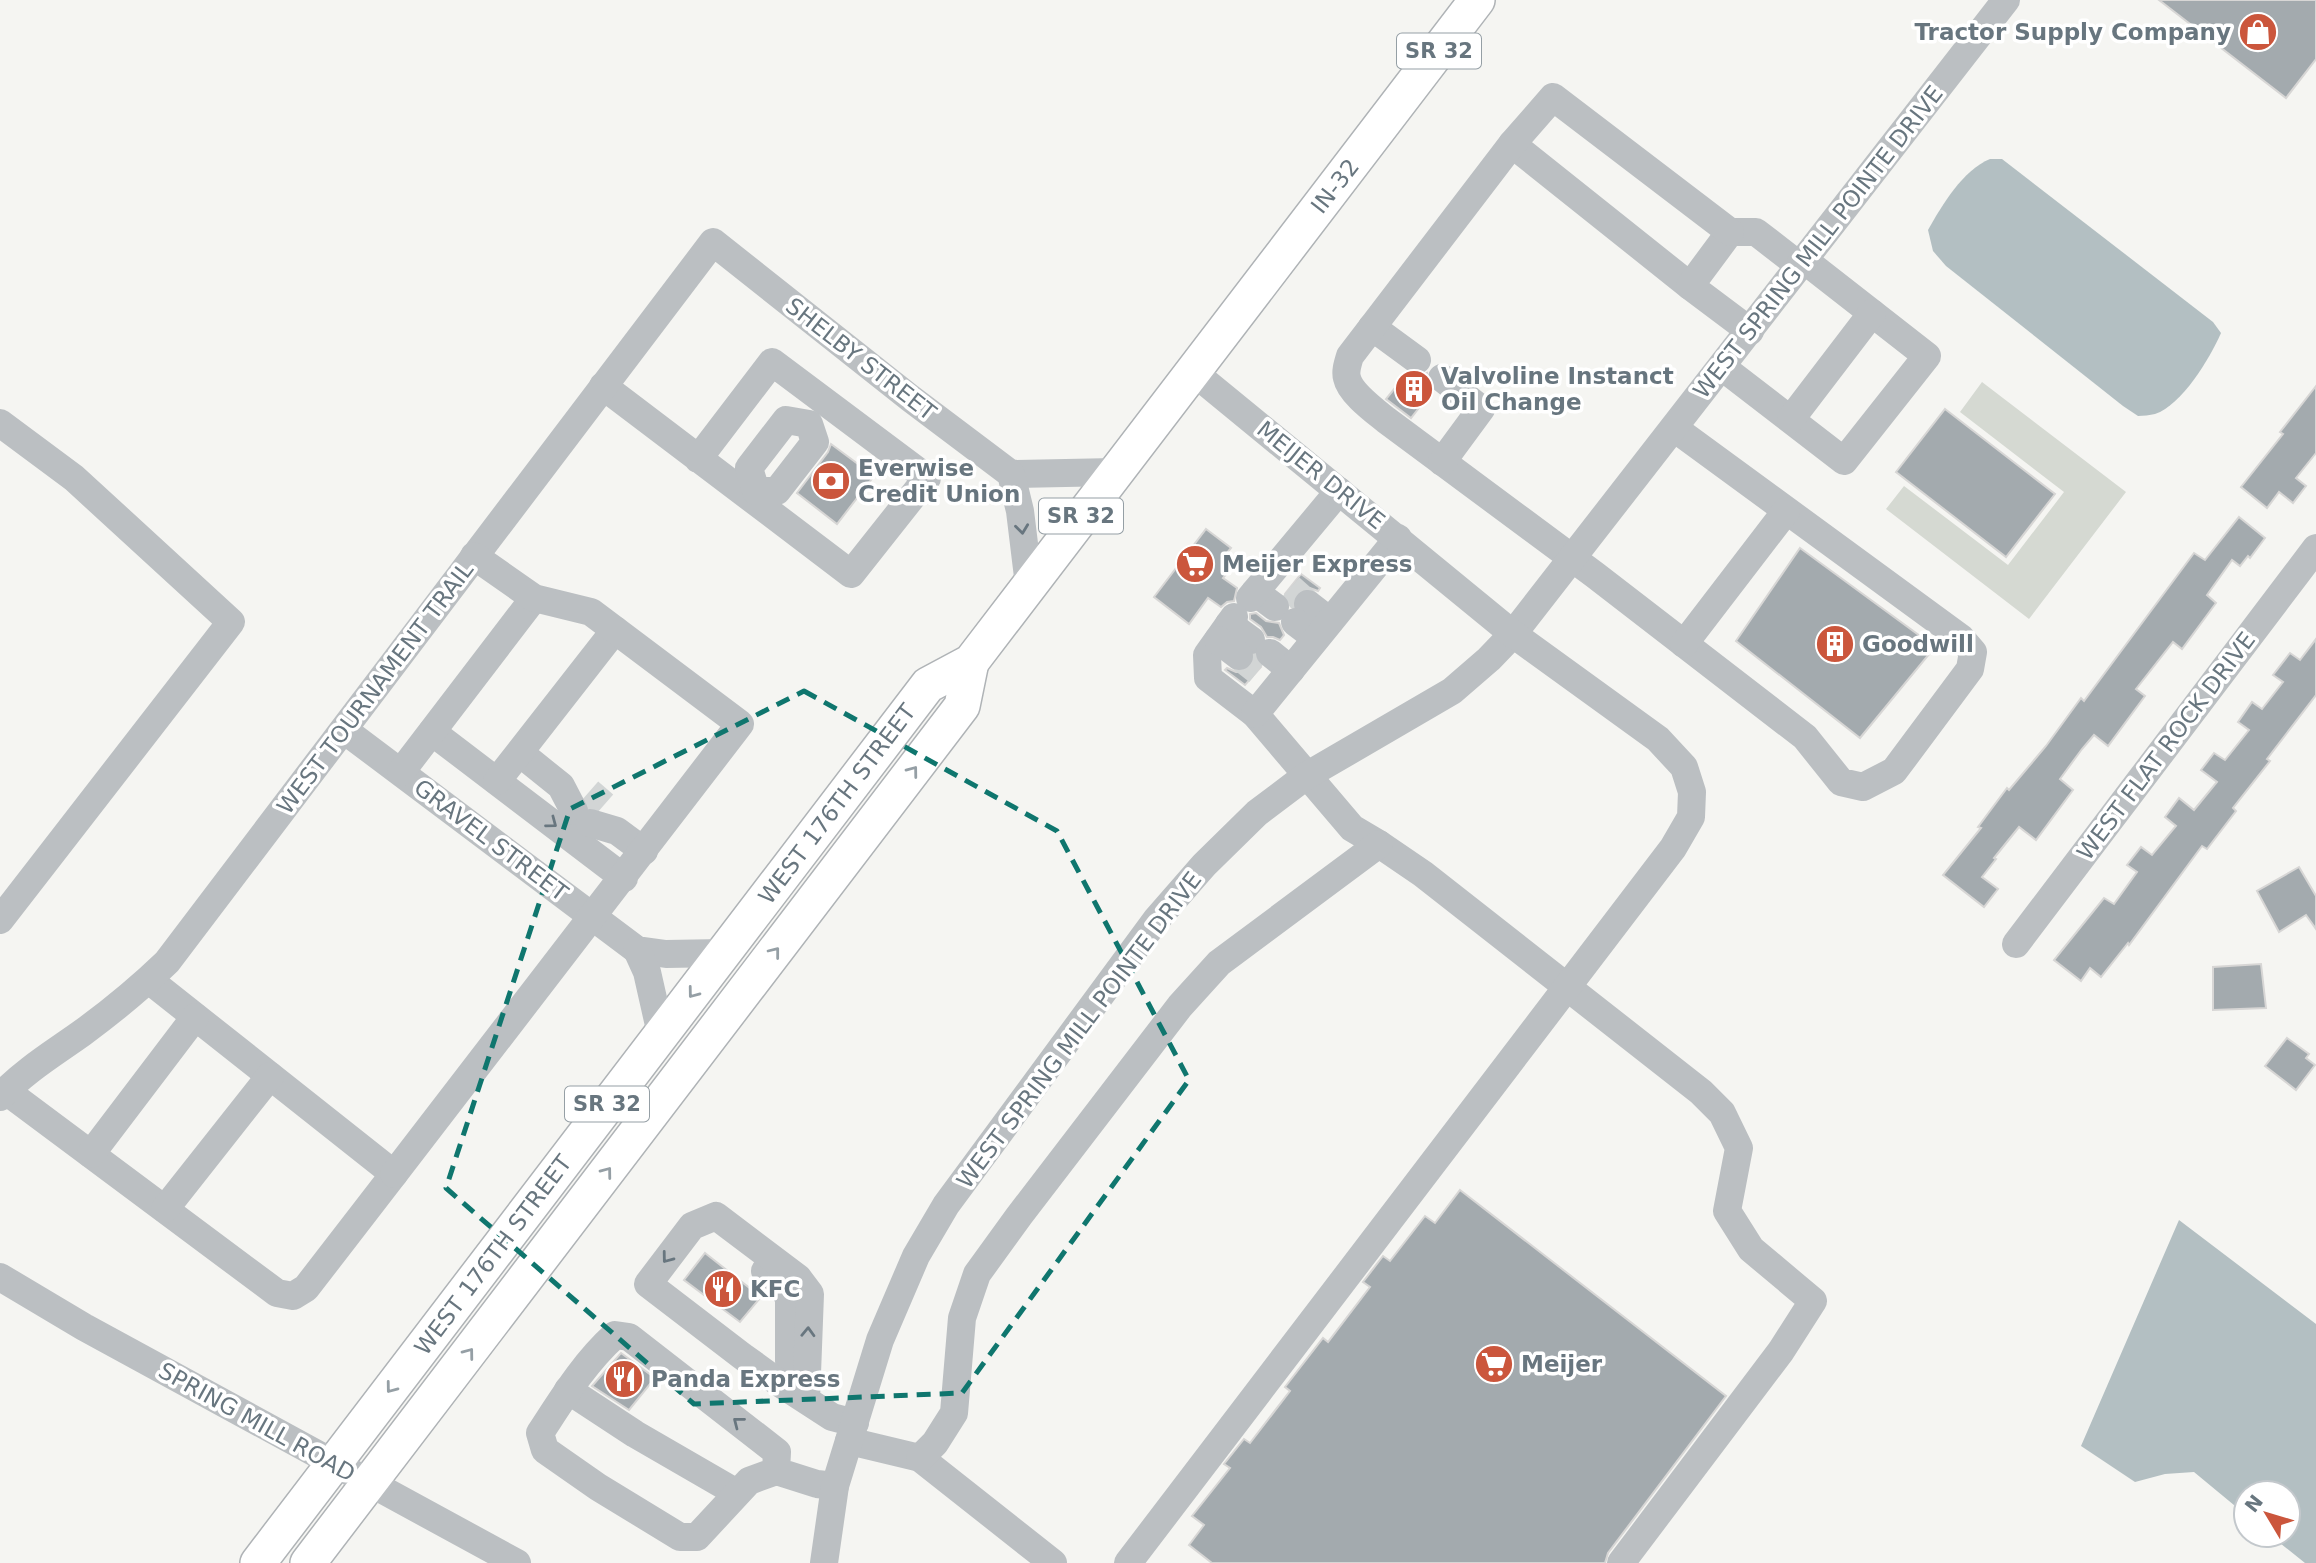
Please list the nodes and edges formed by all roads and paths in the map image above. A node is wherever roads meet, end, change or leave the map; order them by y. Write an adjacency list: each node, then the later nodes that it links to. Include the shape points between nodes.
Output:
1 (1478, 0): 13 (main road, IN-32 / SR 32)
2 (2006, 0): 6 (street, WEST SPRING MILL POINTE DRIVE)
3 (1512, 144): 4 (street, via 1553,97); 7 (street); 9 (street)
4 (1730, 232): 6 (street, via 1756,232); 7 (street)
5 (713, 242): 15 (street, WEST TOURNAMENT TRAIL); 23 (street, SHELBY STREET)
6 (1802, 263): 8 (street); 10 (street, WEST SPRING MILL POINTE DRIVE)
7 (1690, 286): 10 (street)
8 (1872, 313): 17 (street); 17 (street, via 1927,356 1844,461)
9 (1372, 327): 11 (street); 21 (street, via 1350,356 1347,380 1363,401)
10 (1749, 331): 12 (street, WEST SPRING MILL POINTE DRIVE)
11 (1417, 360)
12 (1722, 367): 17 (street); 19 (street, WEST SPRING MILL POINTE DRIVE)
13 (1192, 371): 22 (main road, WEST 176TH STREET / SR 32); 24 (street, MEIJER DRIVE)
14 (1442, 378): 21 (street, via 1481,409)
15 (603, 386): 20 (street); 29 (street, WEST TOURNAMENT TRAIL)
16 (826, 402): 20 (street, via 772,362); 25 (street); 25 (street, via 927,478 851,574)
17 (1791, 419)
18 (0, 424): 49 (street, via 74,478 231,622)
19 (1674, 428): 26 (street); 30 (street, WEST SPRING MILL POINTE DRIVE)
20 (698, 458): 25 (street)
21 (1442, 462): 30 (street)
22 (1115, 472): 23 (street); 31 (main road, WEST 176TH STREET / SR 32)
23 (1011, 474): 31 (street, one-way to 31)
24 (1339, 491): 27 (street, MEIJER DRIVE); 33 (street)
25 (753, 495)
26 (1786, 511): 36 (street); 36 (street, via 1961,638 1973,652 1970,669 1894,771 1863,787 1841,782 1805,737)
27 (1398, 537): 33 (street); 35 (street, MEIJER DRIVE)
28 (2316, 548): 50 (street, WEST FLAT ROCK DRIVE)
29 (474, 556): 32 (street); 39 (street, WEST TOURNAMENT TRAIL)
30 (1571, 558): 35 (street, WEST SPRING MILL POINTE DRIVE); 36 (street)
31 (1029, 585): 37 (main road, WEST 176TH STREET / SR 32)
32 (534, 598): 34 (street, via 591,612); 40 (street)
33 (1270, 628): 38 (street); 38 (street, via 1207,655 1208,678)
34 (615, 630): 41 (street); 46 (street, via 740,724)
35 (1513, 634): 43 (street, WEST SPRING MILL POINTE DRIVE, via 1452,691); 54 (street, MEIJER DRIVE, via 1658,739 1684,766 1692,792 1691,817 1673,848)
36 (1684, 644)
37 (971, 662): 52 (main road, WEST 176TH STREET / SR 32, via 928,685); 69 (main road, WEST 176TH STREET / SR 32, one-way to 37, via 962,706)
38 (1255, 714): 43 (street)
39 (344, 730): 42 (street, GRAVEL STREET); 53 (street, WEST TOURNAMENT TRAIL, via 167,962)
40 (432, 732): 42 (street); 44 (street)
41 (520, 753): 44 (street); 46 (street)
42 (401, 772): 48 (street, GRAVEL STREET)
43 (1306, 776): 45 (street, via 1352,828); 65 (street, WEST SPRING MILL POINTE DRIVE, via 1257,813 1156,920 946,1205 916,1256 880,1340)
44 (497, 781): 47 (street, one-way to 47)
45 (1379, 844): 54 (street); 66 (street, via 1219,964 1180,1006 1019,1216 977,1274 962,1318 954,1413)
46 (644, 851): 47 (street)
47 (624, 878): 48 (street)
48 (594, 917): 51 (street, GRAVEL STREET); 60 (street)
49 (0, 920)
50 (2016, 944)
51 (637, 950): 52 (street); 56 (street, via 647,972)
52 (723, 953): 56 (main road, WEST 176TH STREET / SR 32, one-way to 56)
53 (149, 979): 55 (street); 58 (street, WEST TOURNAMENT TRAIL)
54 (1567, 988): 77 (street, MEIJER DRIVE); 78 (street, via 1722,1113 1739,1148 1727,1211 1751,1249 1813,1301 1782,1351)
55 (195, 1017): 57 (street); 59 (street)
56 (661, 1034): 67 (main road, WEST 176TH STREET / SR 32, one-way to 67)
57 (270, 1076): 60 (street); 61 (street)
58 (3, 1094): 59 (street)
59 (91, 1154): 61 (street)
60 (394, 1174): 61 (street, via 306,1288 293,1296 277,1293)
61 (165, 1209)
62 (0, 1277): 67 (street, SPRING MILL ROAD)
63 (568, 1390): 68 (street, one-way to 63, via 777,1452 629,1337 615,1335); 71 (street); 71 (street, via 540,1433 545,1450 621,1502 680,1537 697,1537)
64 (806, 1390): 64 (street, one-way to 64, via 810,1294 798,1278 716,1216 692,1226 648,1284 741,1356); 65 (street)
65 (852, 1432): 66 (street); 70 (street, WEST SPRING MILL POINTE DRIVE)
66 (920, 1458): 76 (street)
67 (333, 1464): 69 (street, SPRING MILL ROAD); 72 (main road, WEST 176TH STREET / SR 32)
68 (776, 1471): 70 (street); 71 (street, via 749,1481)
69 (369, 1484): 73 (main road, WEST 176TH STREET / SR 32); 74 (street, SPRING MILL ROAD)
70 (835, 1486): 75 (street, WEST SPRING MILL POINTE DRIVE)
71 (737, 1493)
72 (258, 1563)
73 (309, 1563)
74 (517, 1563)
75 (824, 1563)
76 (1054, 1563)
77 (1128, 1563)
78 (1621, 1563)

